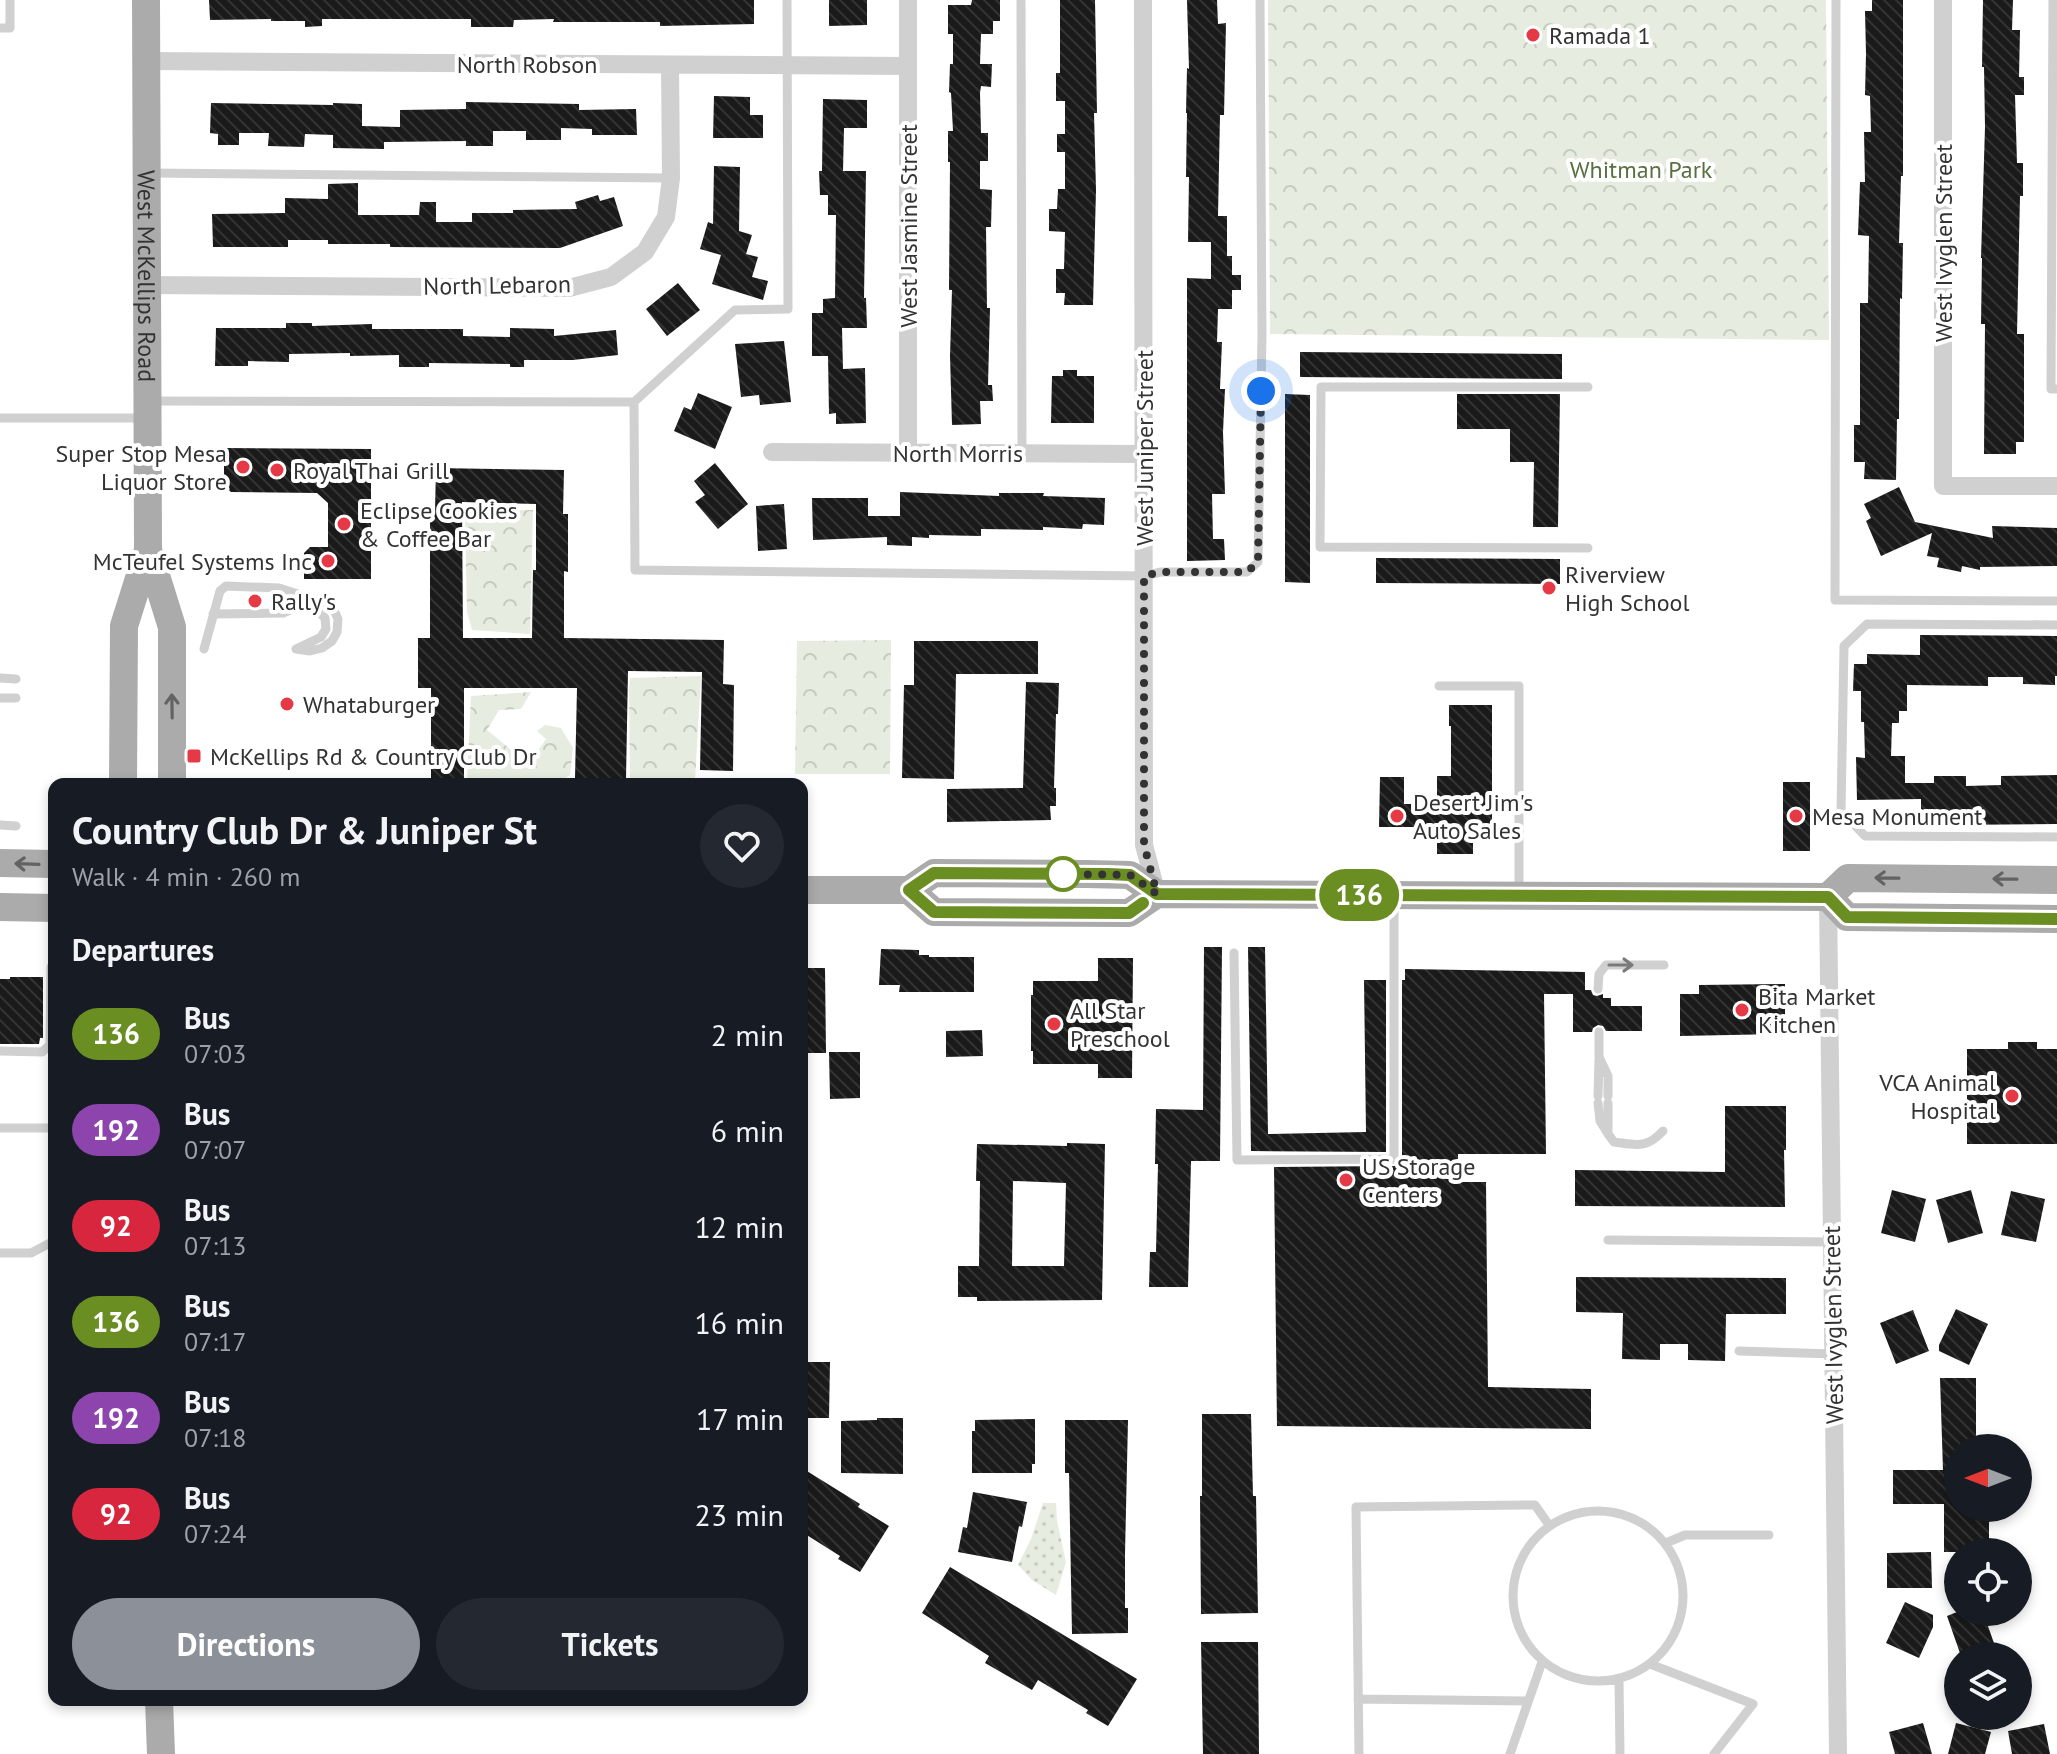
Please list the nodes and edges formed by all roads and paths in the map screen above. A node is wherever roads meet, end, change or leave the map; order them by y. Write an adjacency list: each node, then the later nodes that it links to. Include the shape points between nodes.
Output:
1 (10, 0): 11 (lane)
2 (146, 0): 12 (main road, West McKellips Road)
3 (787, 0): 14 (lane)
4 (908, 0): 15 (street, West Jasmine Street)
5 (1021, 0): 26 (lane)
6 (1143, 0): 27 (street, West Juniper Street)
7 (1260, 0): 31 (lane, via 1258,562 1247,572)
8 (1836, 0): 32 (lane, via 1835,600)
9 (1943, 0): 28 (street, West Ivyglen Street, via 1943,486)
10 (2053, 0): 20 (lane, via 2051,389)
11 (5, 28)
12 (146, 61): 13 (street, North Robson); 16 (main road, West McKellips Road)
13 (670, 65): 14 (street, North Robson); 17 (street, North Lebaron)
14 (787, 65): 15 (street, North Robson); 21 (lane, via 788,309 735,310)
15 (908, 66): 25 (street, West Jasmine Street)
16 (147, 173): 17 (lane); 18 (main road, West McKellips Road)
17 (671, 178): 18 (street, North Lebaron, via 666,217 645,252 611,277 569,288)
18 (147, 285): 22 (main road, West McKellips Road)
19 (1588, 387): 29 (lane, via 1321,387 1320,547)
20 (2057, 389)
21 (634, 402): 22 (lane); 31 (lane, via 635,570)
22 (147, 409): 23 (lane); 30 (main road, West McKellips Road)
23 (0, 418)
24 (772, 452): 25 (street, North Morris)
25 (908, 453): 26 (street, North Morris)
26 (1022, 453): 27 (street, North Morris)
27 (1144, 454): 31 (street, West Juniper Street)
28 (2057, 486)
29 (1588, 548)
30 (148, 550): 41 (main road, West McKellips Road, via 124,626); 42 (main road, West McKellips Road, one-way to 30, via 172,627)
31 (1144, 576): 51 (street, West Juniper Street, via 1144,845)
32 (2057, 601)
33 (213, 614): 33 (lane, via 226,586 279,588 333,608 337,632 322,648 296,649 326,629 325,618 316,609); 35 (lane)
34 (2057, 625): 45 (lane, via 1867,624 1844,646 1841,811 1865,836)
35 (204, 649)
36 (0, 678): 37 (lane)
37 (16, 679)
38 (1439, 686): 53 (lane, via 1519,686)
39 (0, 698): 40 (lane)
40 (16, 698)
41 (123, 778)
42 (172, 778)
43 (0, 825): 44 (lane)
44 (16, 826)
45 (2057, 837)
46 (0, 863): 47 (main road, one-way to 46)
47 (48, 864)
48 (2057, 880): 54 (main road, one-way to 54, via 1848,878)
49 (808, 890): 50 (main road)
50 (909, 890): 51 (main road, via 934,873 1086,874 1130,875); 51 (main road, via 934,912 1129,913)
51 (1157, 894): 52 (main road)
52 (1394, 895): 53 (main road); 58 (lane, via 1394,1159 1237,1160)
53 (1519, 895): 54 (main road)
54 (1828, 897): 57 (main road, via 1847,917); 68 (street, West Ivyglen Street)
55 (0, 907): 56 (main road)
56 (48, 908)
57 (2057, 919)
58 (1234, 953)
59 (1664, 965): 60 (lane, one-way to 59, via 1606,965)
60 (1598, 989)
61 (1599, 1032): 66 (lane, via 1599,1057 1608,1076 1603,1100 1608,1134 1614,1142 1636,1145 1653,1142)
62 (48, 1047): 63 (lane, via 42,1052)
63 (0, 1051)
64 (0, 1128): 65 (lane)
65 (48, 1128)
66 (1663, 1131)
67 (1608, 1240): 68 (lane)
68 (1832, 1242): 72 (street, West Ivyglen Street)
69 (48, 1244): 70 (lane, via 31,1253)
70 (0, 1253)
71 (1739, 1351): 72 (lane)
72 (1834, 1354): 87 (street, West Ivyglen Street)
73 (1549, 1525): 75 (lane, via 1598,1510 1647,1525); 76 (lane, via 1530,1543 1512,1592 1525,1642); 79 (lane, via 1535,1505 1356,1507)
74 (1769, 1535): 75 (lane, via 1685,1535)
75 (1666, 1543): 77 (lane, via 1679,1567 1684,1593 1669,1645)
76 (1542, 1662): 78 (lane, via 1566,1676 1592,1682); 80 (lane)
77 (1650, 1664): 78 (lane); 86 (lane, via 1753,1704)
78 (1619, 1680): 85 (lane)
79 (1358, 1699): 80 (lane); 83 (lane)
80 (1528, 1701): 84 (lane)
81 (159, 1706): 82 (main road)
82 (161, 1754)
83 (1359, 1754)
84 (1510, 1754)
85 (1620, 1754)
86 (1714, 1754)
87 (1838, 1754)

